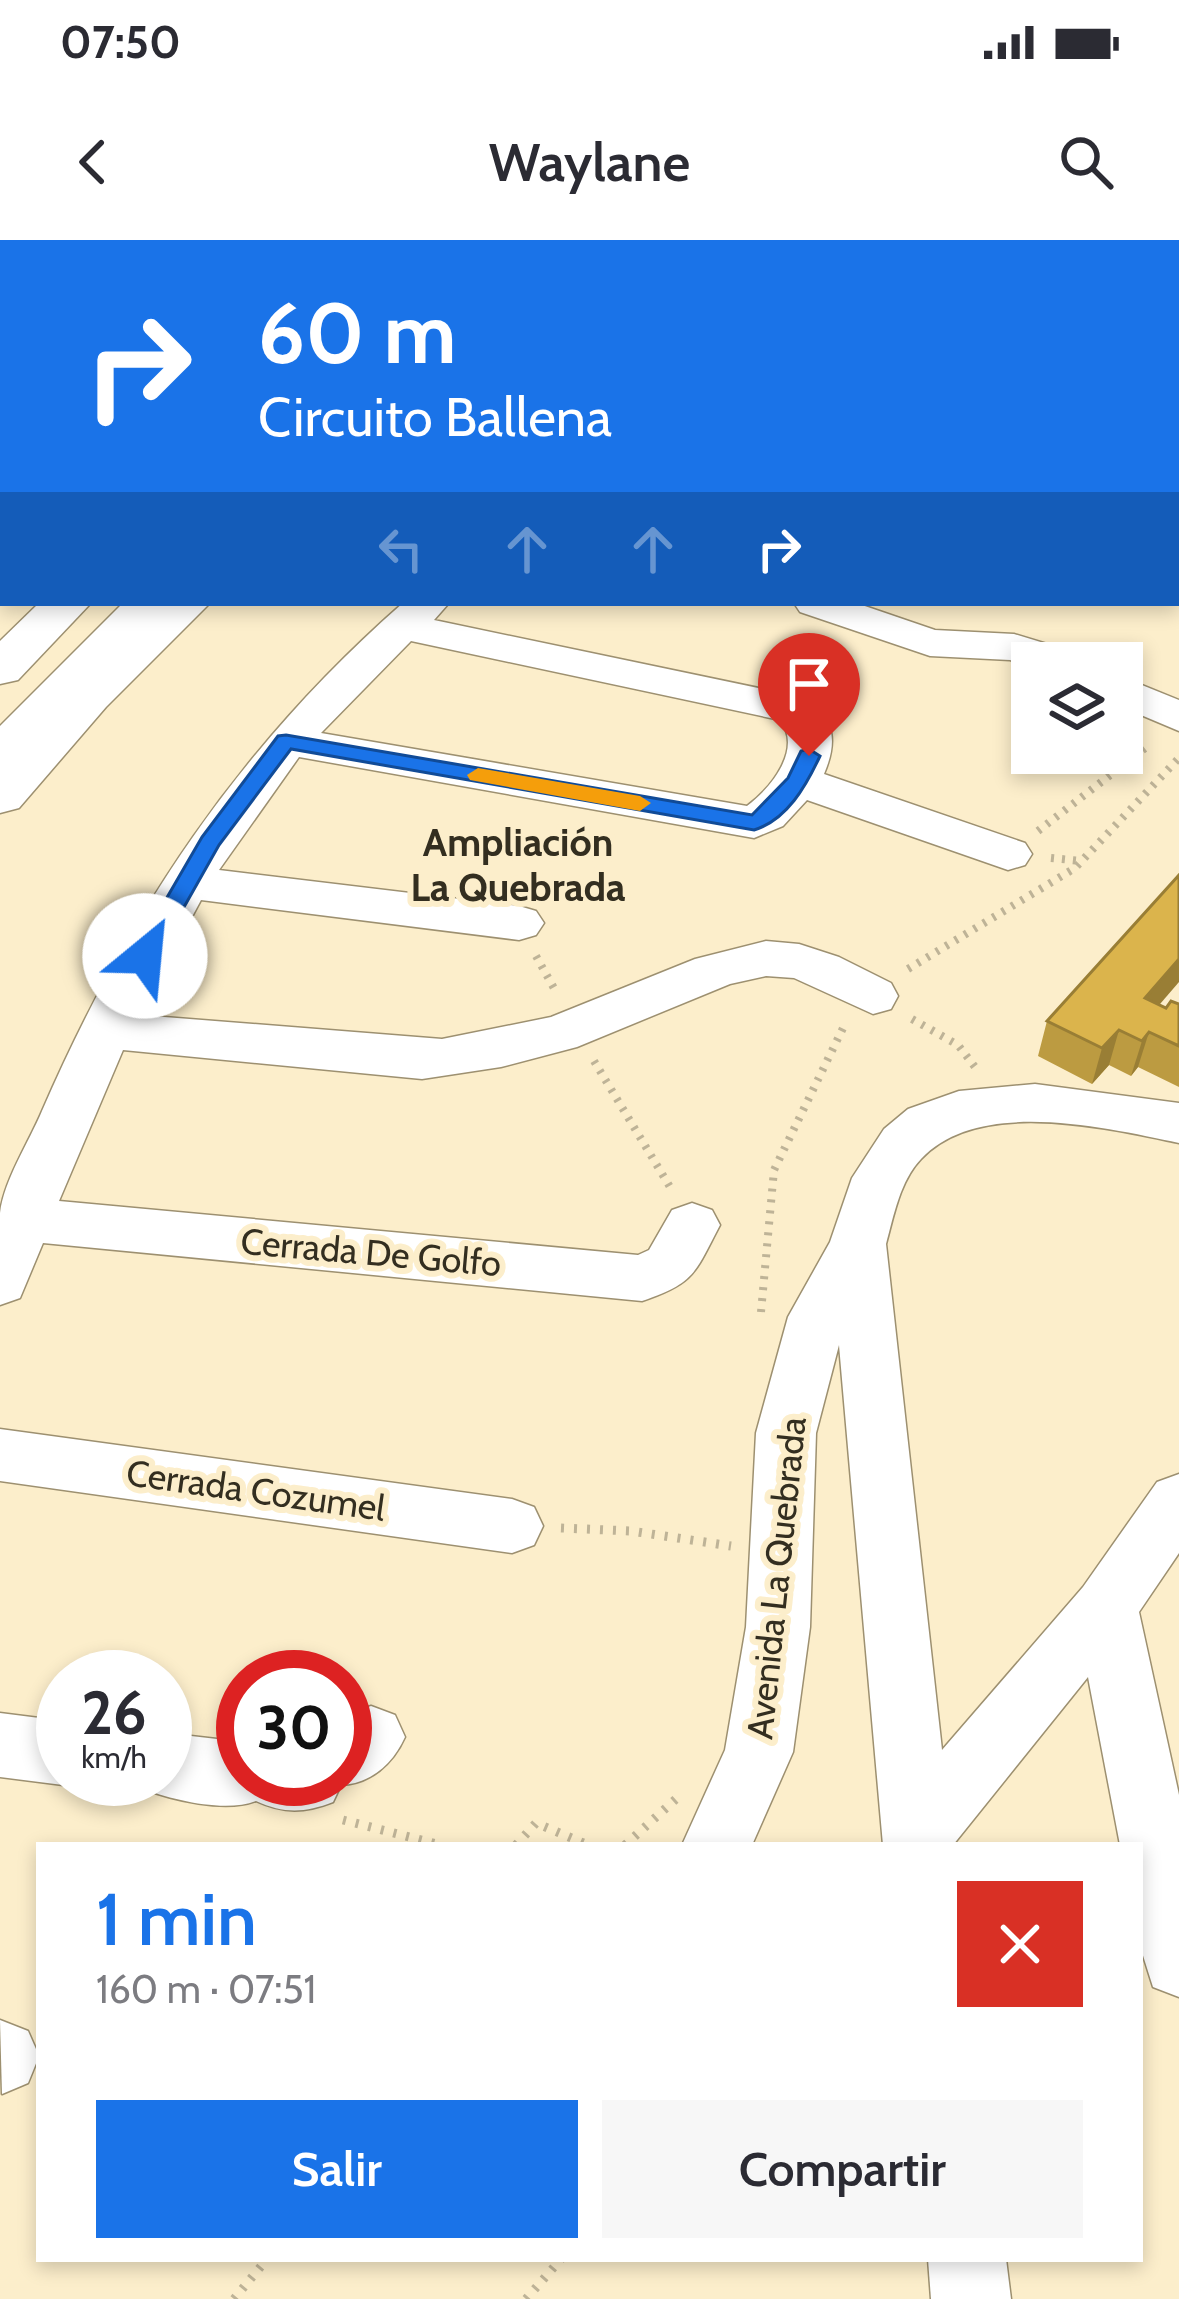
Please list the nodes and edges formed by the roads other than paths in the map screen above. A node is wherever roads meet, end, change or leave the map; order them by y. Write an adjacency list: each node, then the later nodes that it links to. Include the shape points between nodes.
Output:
1 (31, 606): 7 (main road)
2 (64, 606): 9 (main road)
3 (149, 606): 13 (main road)
4 (182, 606): 15 (main road)
5 (824, 606): 8 (street, via 930,643)
6 (414, 614): 12 (street); 14 (street, via 795,710 809,725)
7 (0, 633)
8 (1011, 647)
9 (0, 669)
10 (1143, 706): 11 (street)
11 (1172, 729)
12 (286, 741): 14 (street, via 754,823); 17 (street)
13 (0, 757)
14 (798, 781): 16 (street)
15 (0, 796)
16 (1008, 854)
17 (184, 882): 18 (street); 20 (street)
18 (518, 923)
19 (873, 996): 20 (street, via 784,958 744,962 575,1028 466,1057 422,1060)
20 (106, 1030): 22 (street)
21 (1179, 1123): 24 (street, Avenida La Quebrada, via 1040,1103 1000,1102 947,1117 906,1139 874,1185)
22 (23, 1219): 23 (street, Cerrada De Golfo, via 642,1278 669,1266); 25 (street)
23 (692, 1225)
24 (858, 1244): 32 (street, Avenida La Quebrada); 33 (street, Avenida La Quebrada, via 817,1317 786,1433 778,1627 759,1752)
25 (0, 1282)
26 (0, 1454): 28 (street, Cerrada Cozumel)
27 (1179, 1502): 29 (street)
28 (512, 1526)
29 (1106, 1607): 32 (street); 34 (street)
30 (0, 1745): 31 (street)
31 (36, 1750)
32 (918, 1838)
33 (718, 1842)
34 (1179, 1961)
35 (967, 2262): 36 (street)
36 (971, 2299)

